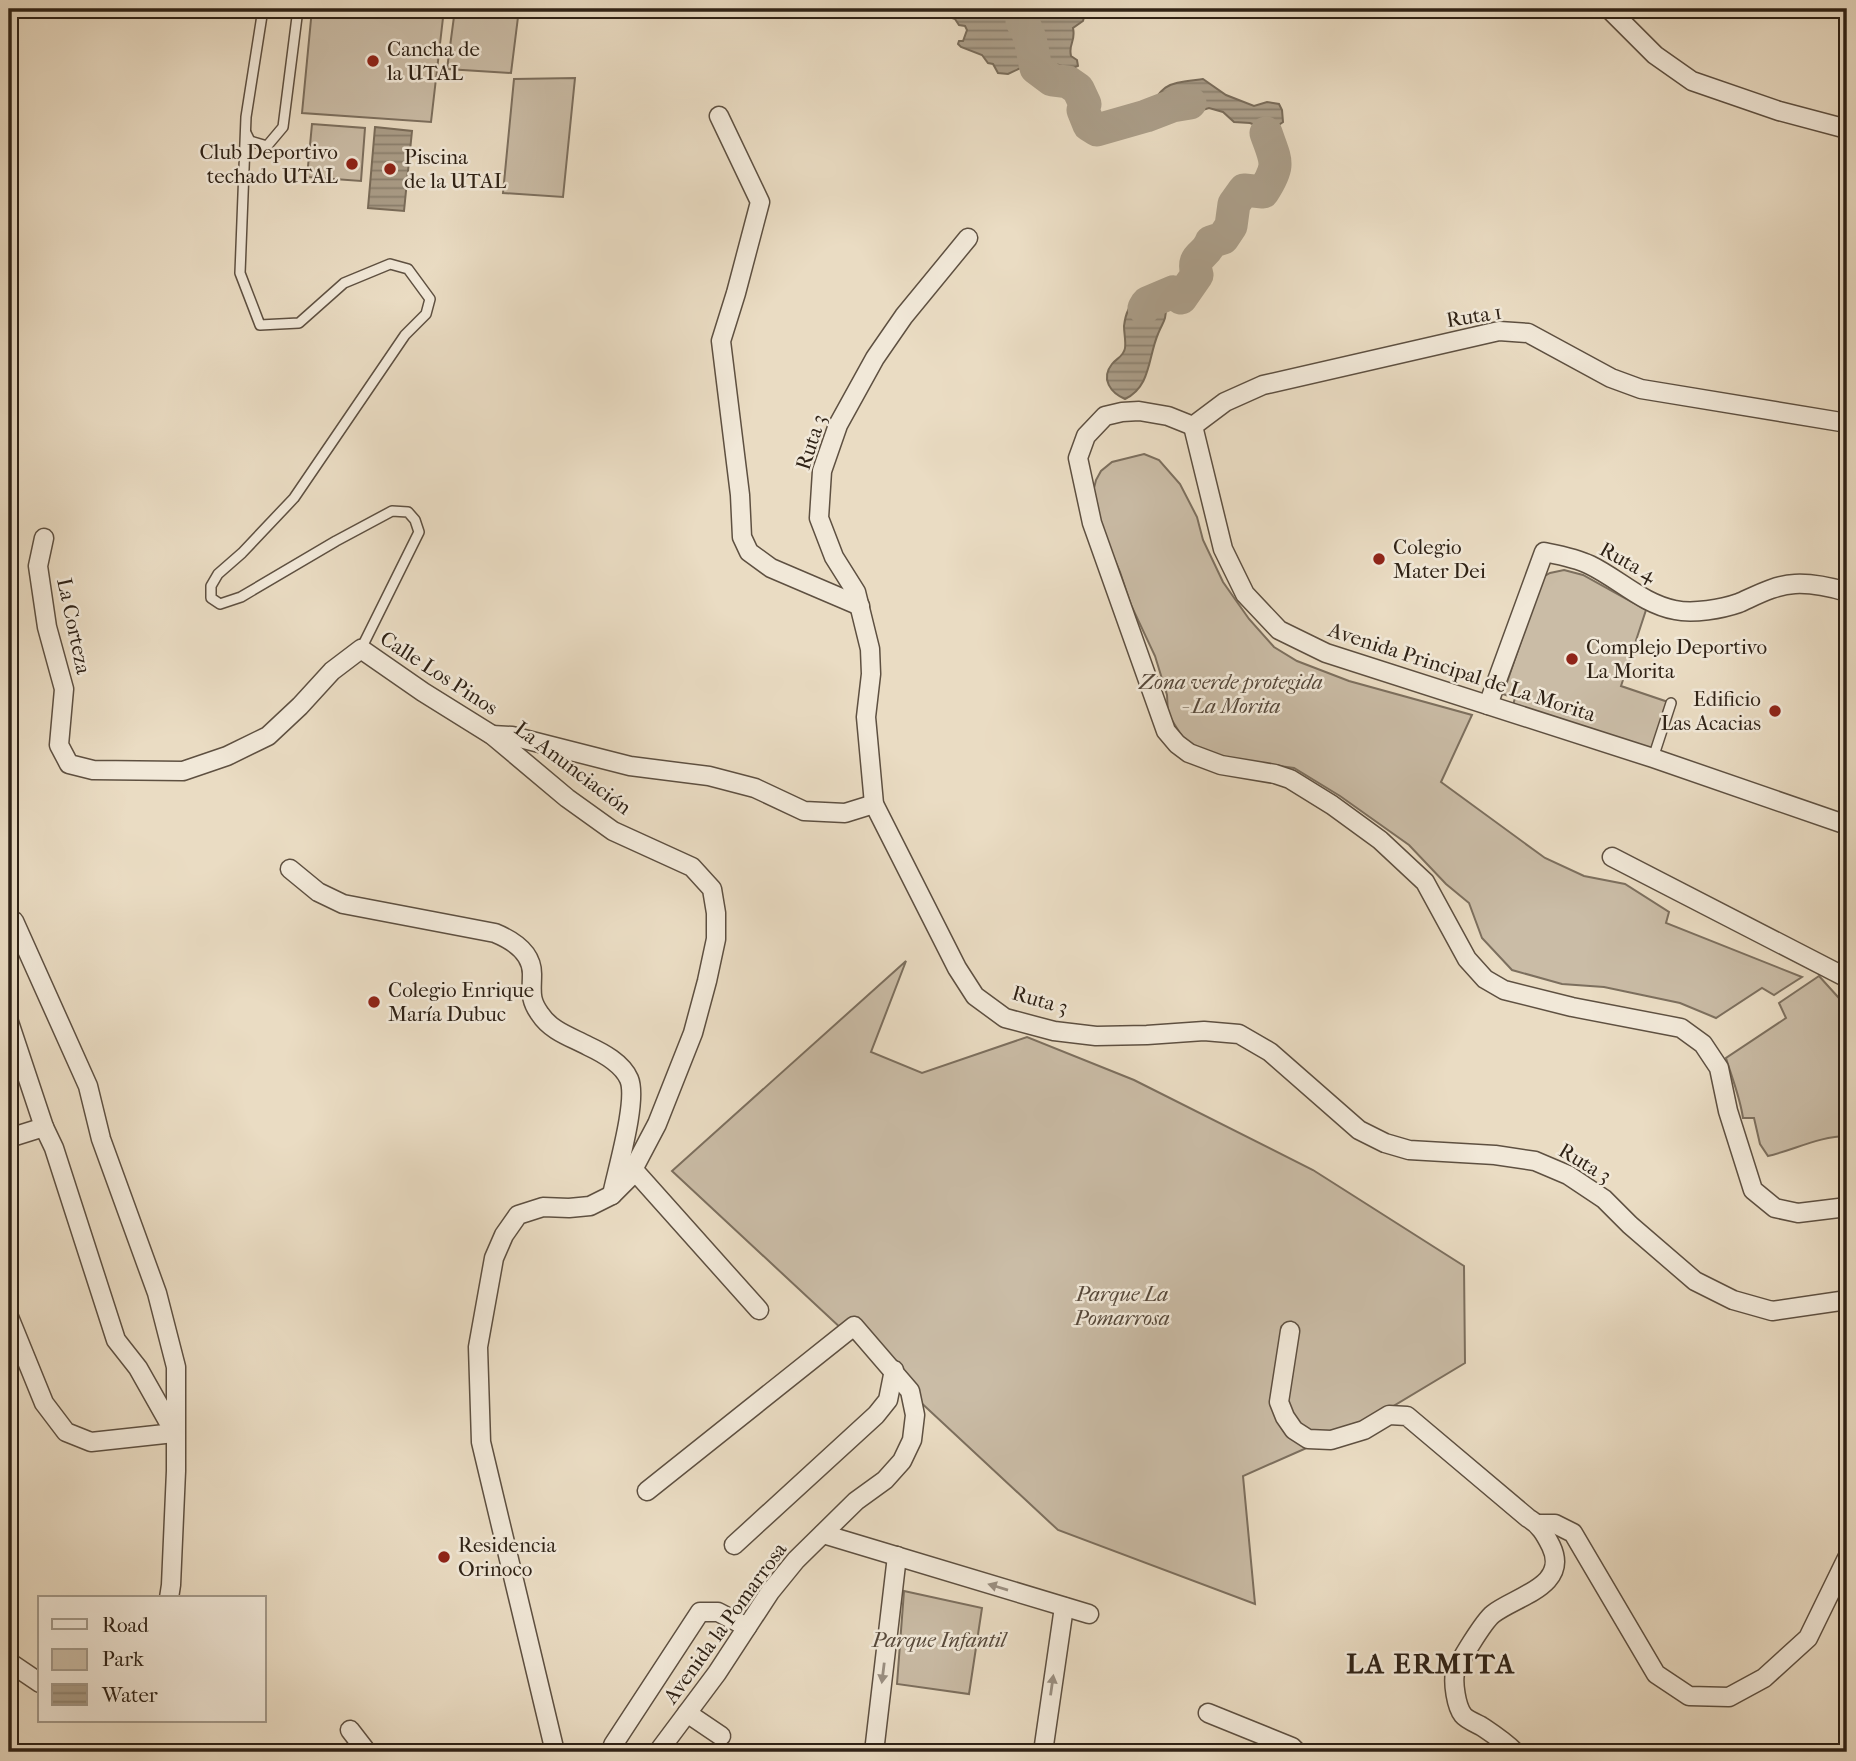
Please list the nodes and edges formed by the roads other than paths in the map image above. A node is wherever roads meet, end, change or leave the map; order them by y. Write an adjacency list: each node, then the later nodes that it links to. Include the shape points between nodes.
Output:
1 (263, 9): 6 (lane)
2 (298, 9): 6 (lane, via 283,127 267,146 250,141)
3 (1609, 9): 5 (street, via 1655,55 1692,81)
4 (719, 116): 12 (street, via 760,202 721,341 742,537 748,552 771,568)
5 (1847, 129)
6 (245, 132): 13 (lane, via 240,273 260,325 299,323 344,283 390,264 408,269 430,299 426,314 405,335 294,498 211,586 211,598 220,604 241,597 392,511 408,512 419,532)
7 (968, 238): 12 (street, Ruta 3, via 874,358 838,425 822,471 820,518)
8 (1847, 423): 9 (street, Ruta 1, via 1642,389 1611,378 1528,333 1499,331 1263,385 1225,402)
9 (1193, 426): 15 (street, Avenida Principal de La Morita, via 1223,549 1245,594 1279,629 1326,653); 29 (street, via 1139,411 1105,416 1086,436 1078,457 1092,523 1166,731 1189,752 1221,765 1290,779 1380,840 1425,882 1467,959 1485,979 1504,990 1681,1028 1703,1044 1719,1069 1753,1190 1775,1208 1798,1213)
10 (44, 538): 13 (street, La Corteza, via 38,566 47,627 64,689 59,744 69,764 113,771 183,771 227,757 268,736 332,671)
11 (1847, 592): 15 (street, Ruta 4, via 1793,584 1716,610 1678,611 1660,606 1590,565 1544,552)
12 (860, 606): 18 (street, Ruta 3, via 870,649 866,718)
13 (361, 649): 16 (street, Calle Los Pinos)
14 (1671, 703): 17 (lane)
15 (1488, 705): 17 (street, Avenida Principal de La Morita)
16 (492, 735): 18 (street, via 630,766 709,776 755,788 804,811 845,813); 27 (street, La Anunciación, via 613,831 692,867 712,890 716,939 693,1033)
17 (1653, 758): 19 (street, Avenida Principal de La Morita)
18 (874, 804): 30 (street, Ruta 3, via 957,968 975,996 1005,1018 1096,1036 1239,1034 1270,1052 1359,1130 1385,1143 1409,1150 1535,1161 1568,1175 1604,1199 1695,1281 1733,1300 1772,1311)
19 (1847, 825)
20 (1612, 857): 23 (street)
21 (290, 869): 28 (street, via 318,892 358,908 512,940 528,957 533,971 532,1002 548,1026 604,1053 630,1080 632,1103)
22 (9, 923): 35 (street, via 14,921 88,1086 101,1139 157,1293 176,1367)
23 (1847, 978)
24 (9, 1022): 25 (street)
25 (44, 1127): 26 (street); 35 (street, via 116,1340 138,1368)
26 (9, 1138)
27 (634, 1168): 28 (street); 31 (street)
28 (612, 1195): 54 (street, via 590,1206 543,1207 518,1215 494,1258 478,1347 481,1442)
29 (1847, 1208)
30 (1847, 1300)
31 (759, 1310)
32 (9, 1317): 35 (street, via 44,1403 66,1432 91,1442)
33 (1290, 1331): 37 (street, via 1279,1402 1294,1430 1308,1439 1331,1440 1364,1430 1390,1415 1407,1416)
34 (894, 1370): 36 (street, via 854,1326); 38 (street, Avenida la Pomarrosa, via 910,1391 915,1415 912,1440 885,1480); 39 (street, via 888,1400 876,1415)
35 (174, 1433): 42 (street)
36 (647, 1491)
37 (1539, 1524): 41 (street, via 1555,1524 1573,1533 1656,1674 1689,1696 1729,1698 1764,1678 1808,1638); 59 (street, via 1556,1558 1554,1571 1532,1592 1492,1615 1455,1673 1455,1697 1463,1715)
38 (823, 1534): 40 (street); 45 (street, Avenida la Pomarrosa, via 796,1560)
39 (734, 1545)
40 (897, 1556): 43 (street, one-way to 40); 56 (street, one-way to 56)
41 (1847, 1559)
42 (169, 1596)
43 (1064, 1607): 44 (street); 57 (street, one-way to 43)
44 (1089, 1614)
45 (747, 1627): 48 (street, Avenida la Pomarrosa); 52 (street, via 718,1612 700,1612)
46 (9, 1662): 47 (street)
47 (38, 1682)
48 (687, 1713): 51 (street); 55 (street, Avenida la Pomarrosa)
49 (1208, 1713): 58 (street)
50 (350, 1730): 53 (street)
51 (721, 1736)
52 (613, 1745)
53 (367, 1752)
54 (555, 1752)
55 (659, 1752)
56 (874, 1752)
57 (1042, 1752)
58 (1297, 1752)
59 (1515, 1752)

